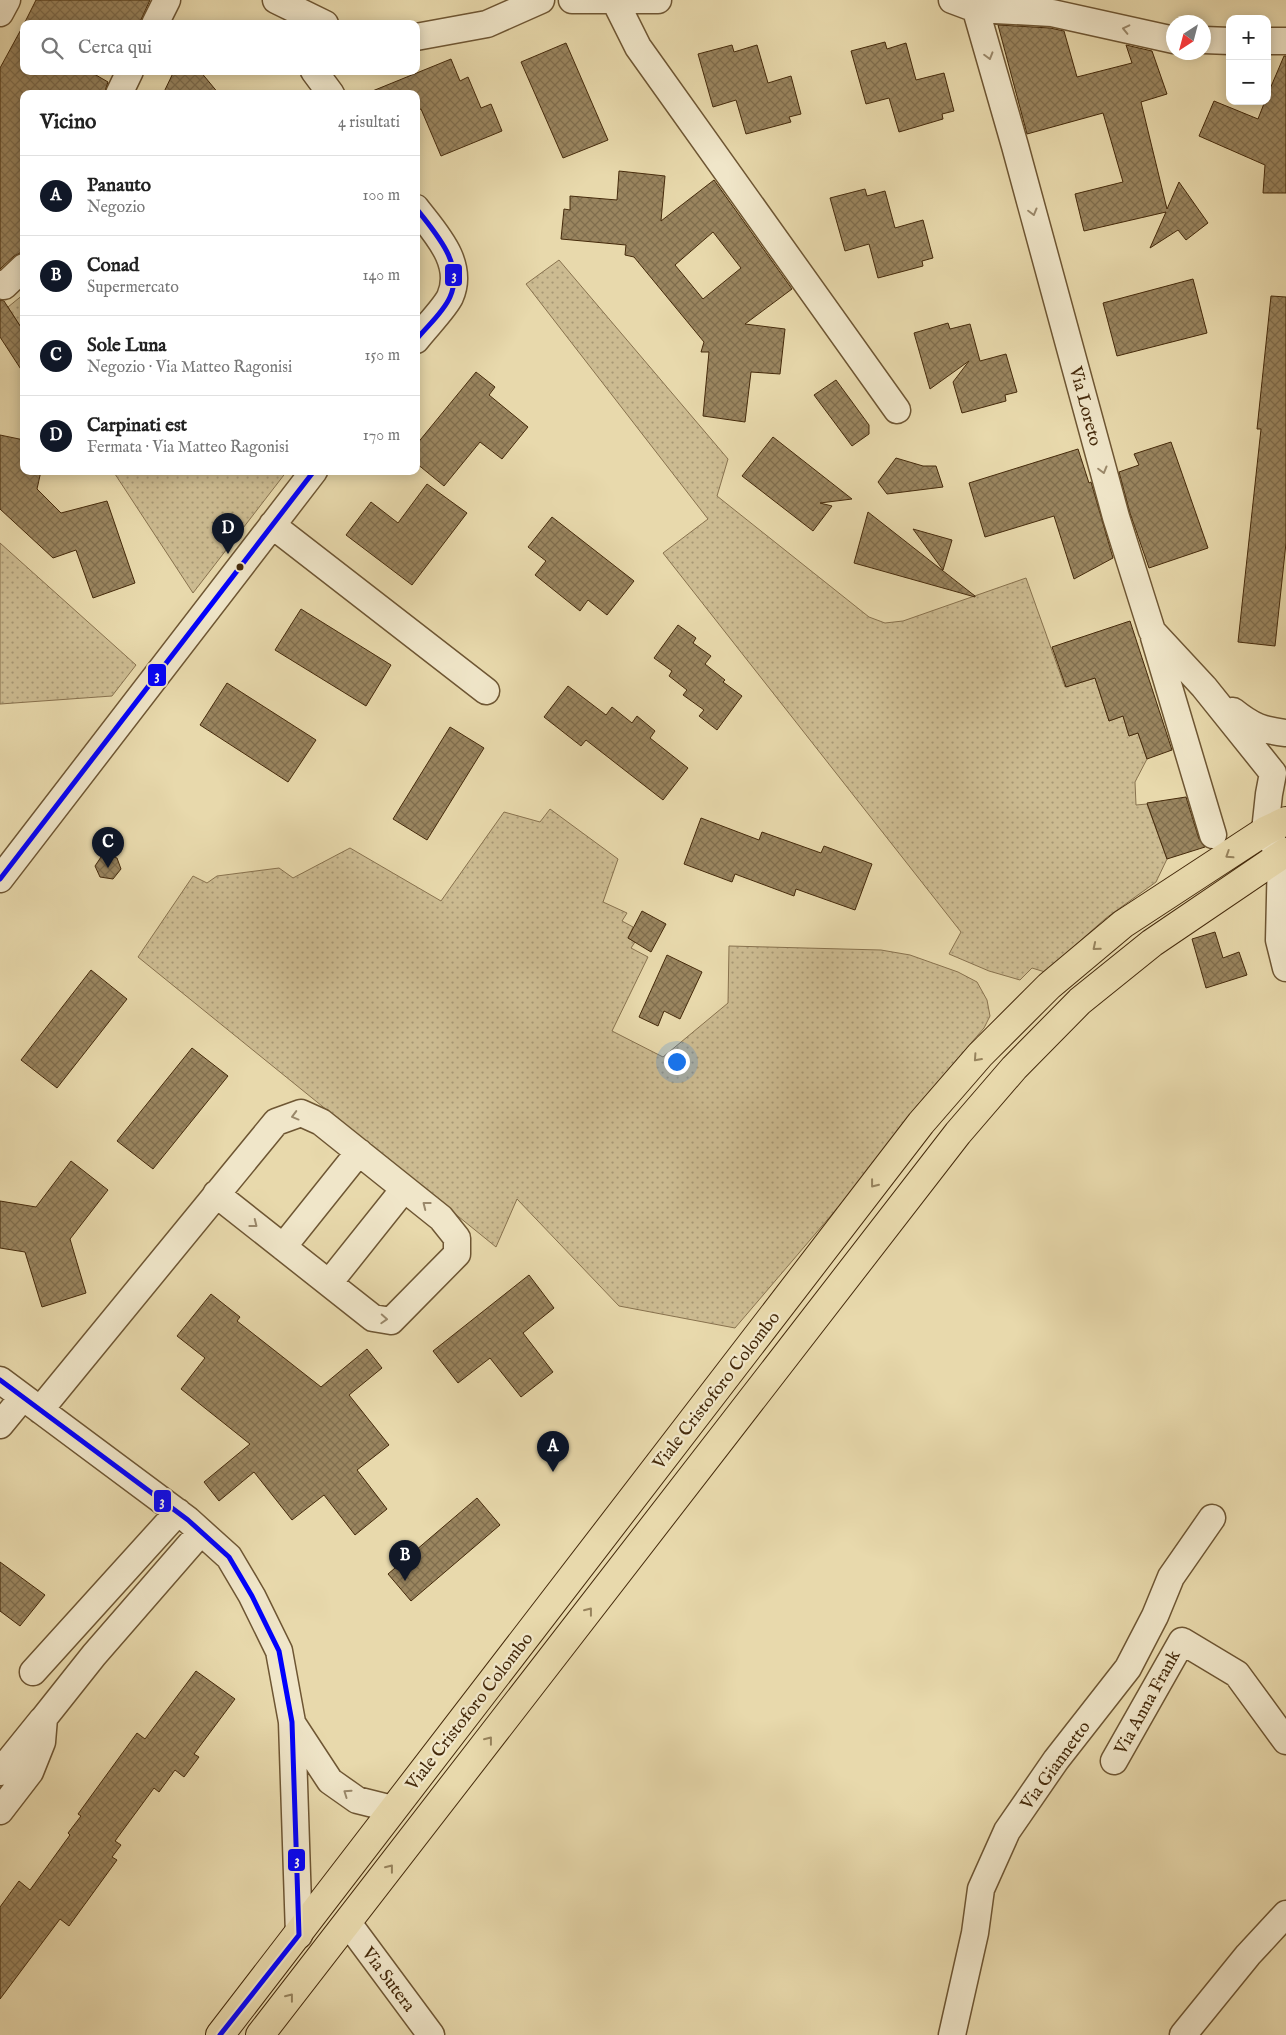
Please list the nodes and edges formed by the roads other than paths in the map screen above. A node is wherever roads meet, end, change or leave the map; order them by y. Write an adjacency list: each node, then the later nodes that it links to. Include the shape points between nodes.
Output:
1 (7, 0): 11 (street)
2 (167, 0): 12 (street)
3 (260, 0): 13 (street)
4 (276, 0): 14 (street)
5 (541, 0): 15 (street, via 486,24)
6 (572, 0): 9 (street)
7 (658, 0): 9 (street)
8 (952, 0): 10 (street)
9 (615, 1): 29 (street, via 638,47)
10 (974, 4): 16 (street, one-way to 10, via 1052,13); 32 (street, Via Loreto, one-way to 32, via 1116,517)
11 (0, 13)
12 (157, 20)
13 (275, 20)
14 (318, 20)
15 (420, 36)
16 (1166, 38)
17 (1211, 40): 18 (street)
18 (1226, 41)
19 (1271, 41): 20 (street)
20 (1286, 41)
21 (128, 75): 23 (street)
22 (317, 75): 24 (street)
23 (121, 90)
24 (327, 90)
25 (420, 213): 28 (street, via 445,245 455,272 450,297)
26 (20, 272): 27 (street, via 4,286)
27 (0, 284)
28 (420, 335)
29 (897, 410)
30 (311, 475): 31 (street)
31 (272, 525): 34 (street); 41 (street)
32 (1152, 631): 33 (street, Via Loreto); 39 (street)
33 (1204, 687): 35 (street, via 1245,721 1262,730); 37 (street, Via Loreto)
34 (486, 691)
35 (1286, 733)
36 (1286, 748): 37 (street, via 1277,762)
37 (1280, 778): 38 (street, via 1269,794)
38 (1276, 826): 40 (street); 62 (main road, Viale Cristoforo Colombo, one-way to 62, via 1123,924 1049,986 980,1055 922,1123)
39 (1213, 835)
40 (1283, 854): 42 (street, via 1279,940); 65 (main road, Viale Cristoforo Colombo, one-way to 40, via 958,1132 1014,1068 1080,1001 1152,943)
41 (0, 879)
42 (1286, 968)
43 (359, 1152): 44 (street); 45 (street, one-way to 45, via 321,1122 301,1113 276,1122); 46 (street)
44 (404, 1189): 47 (street); 47 (street, one-way to 44, via 373,1318 391,1321 457,1254 457,1238 442,1218)
45 (216, 1194): 46 (street, one-way to 46); 49 (street)
46 (283, 1247): 47 (street)
47 (329, 1283)
48 (0, 1380): 49 (street)
49 (31, 1403): 50 (street); 51 (street)
50 (0, 1425)
51 (178, 1512): 53 (street); 56 (street)
52 (1212, 1518): 54 (street, Via Giannetto, via 1171,1577)
53 (201, 1532): 57 (street); 58 (street, via 229,1557 279,1651)
54 (1155, 1616): 55 (street); 70 (street, Via Giannetto, via 1128,1668 1056,1760 1007,1831 981,1889 976,1933)
55 (1182, 1641): 59 (street, Via Anna Frank, via 1237,1674); 60 (street, Via Anna Frank)
56 (33, 1672)
57 (44, 1718): 61 (street); 63 (street, via 42,1742 30,1772)
58 (292, 1722): 62 (street, one-way to 58, via 357,1800 330,1781); 66 (street)
59 (1286, 1742)
60 (1114, 1761)
61 (0, 1772)
62 (393, 1809): 66 (main road, Viale Cristoforo Colombo)
63 (0, 1811)
64 (1286, 1914): 71 (street, via 1248,1955)
65 (348, 1923): 68 (main road, Viale Cristoforo Colombo, one-way to 65); 69 (street, Via Sutera)
66 (299, 1935): 67 (main road, Viale Cristoforo Colombo)
67 (220, 2035)
68 (260, 2035)
69 (431, 2035)
70 (952, 2035)
71 (1184, 2035)

